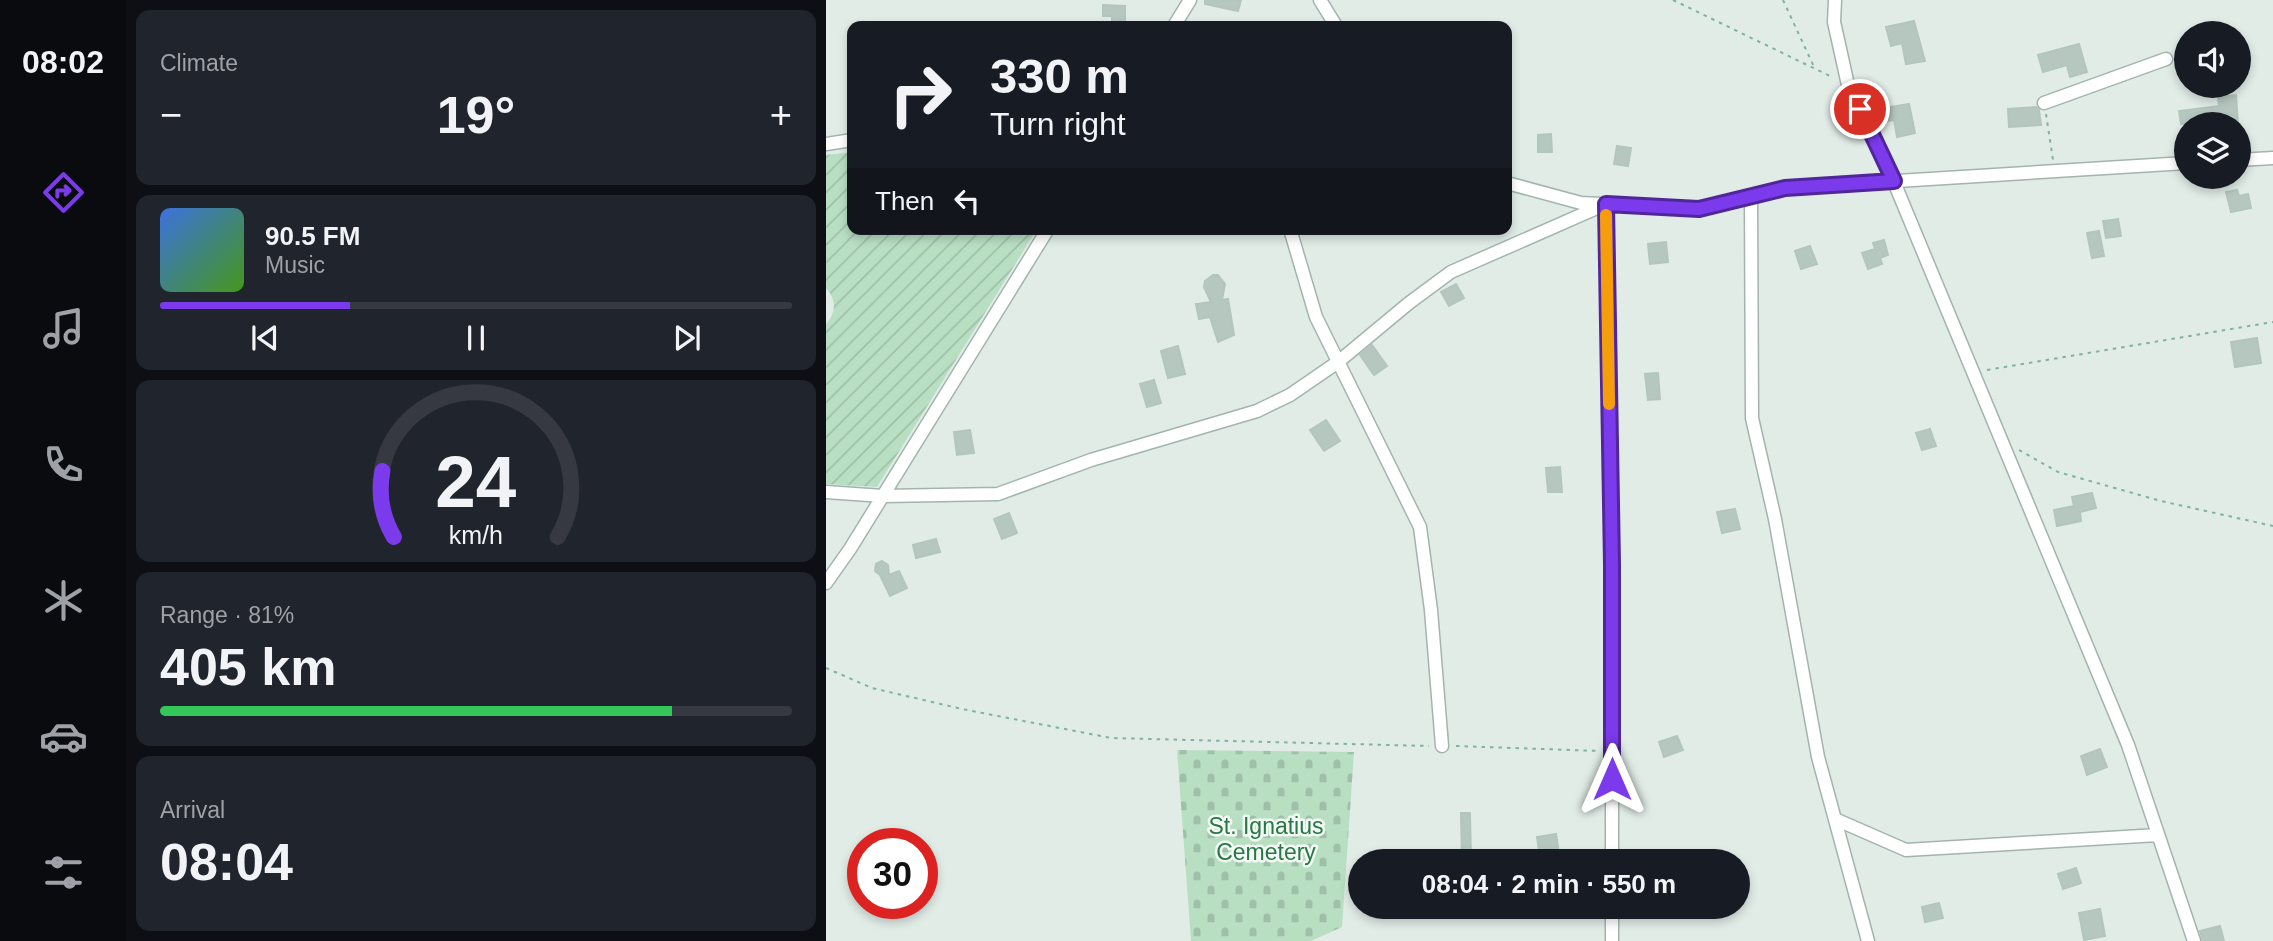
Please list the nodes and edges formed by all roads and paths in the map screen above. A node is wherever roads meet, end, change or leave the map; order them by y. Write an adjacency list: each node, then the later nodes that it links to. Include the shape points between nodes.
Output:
1 (1190, 0): 6 (street)
2 (1320, 0): 7 (street)
3 (1672, 0): 9 (path)
4 (1783, 0): 9 (path)
5 (1835, 0): 10 (street, via 1834,22)
6 (1178, 21)
7 (1333, 21)
8 (2166, 59): 11 (street)
9 (1815, 69): 10 (path)
10 (1848, 85): 18 (street)
11 (2044, 103): 17 (path)
12 (847, 141): 13 (street)
13 (826, 144)
14 (2273, 158): 15 (street)
15 (2251, 159)
16 (2174, 164): 17 (street)
17 (2055, 172): 18 (street)
18 (1894, 181): 20 (street, via 1785,188); 26 (street)
19 (1512, 185): 21 (street)
20 (1751, 196): 21 (street, via 1699,209); 35 (street, via 1752,418 1818,757)
21 (1606, 204): 25 (street, via 1451,272); 34 (street)
22 (1044, 235): 29 (street)
23 (1292, 235): 25 (street, via 1316,317)
24 (2273, 322): 26 (path)
25 (1338, 362): 29 (street, via 1257,411 1091,460 998,494); 33 (street, via 1420,527)
26 (1972, 373): 36 (street, via 2128,745)
27 (2019, 450): 30 (path, via 2058,471 2161,501)
28 (826, 492): 29 (street)
29 (883, 496): 31 (street)
30 (2273, 526)
31 (826, 583)
32 (826, 668): 33 (path, via 872,688 1111,738)
33 (1442, 746): 34 (path)
34 (1612, 751): 37 (street)
35 (1835, 819): 36 (street, via 1906,850); 40 (street)
36 (2158, 835): 41 (street)
37 (1612, 849)
38 (1612, 919): 39 (street)
39 (1612, 941)
40 (1868, 941)
41 (2194, 941)

